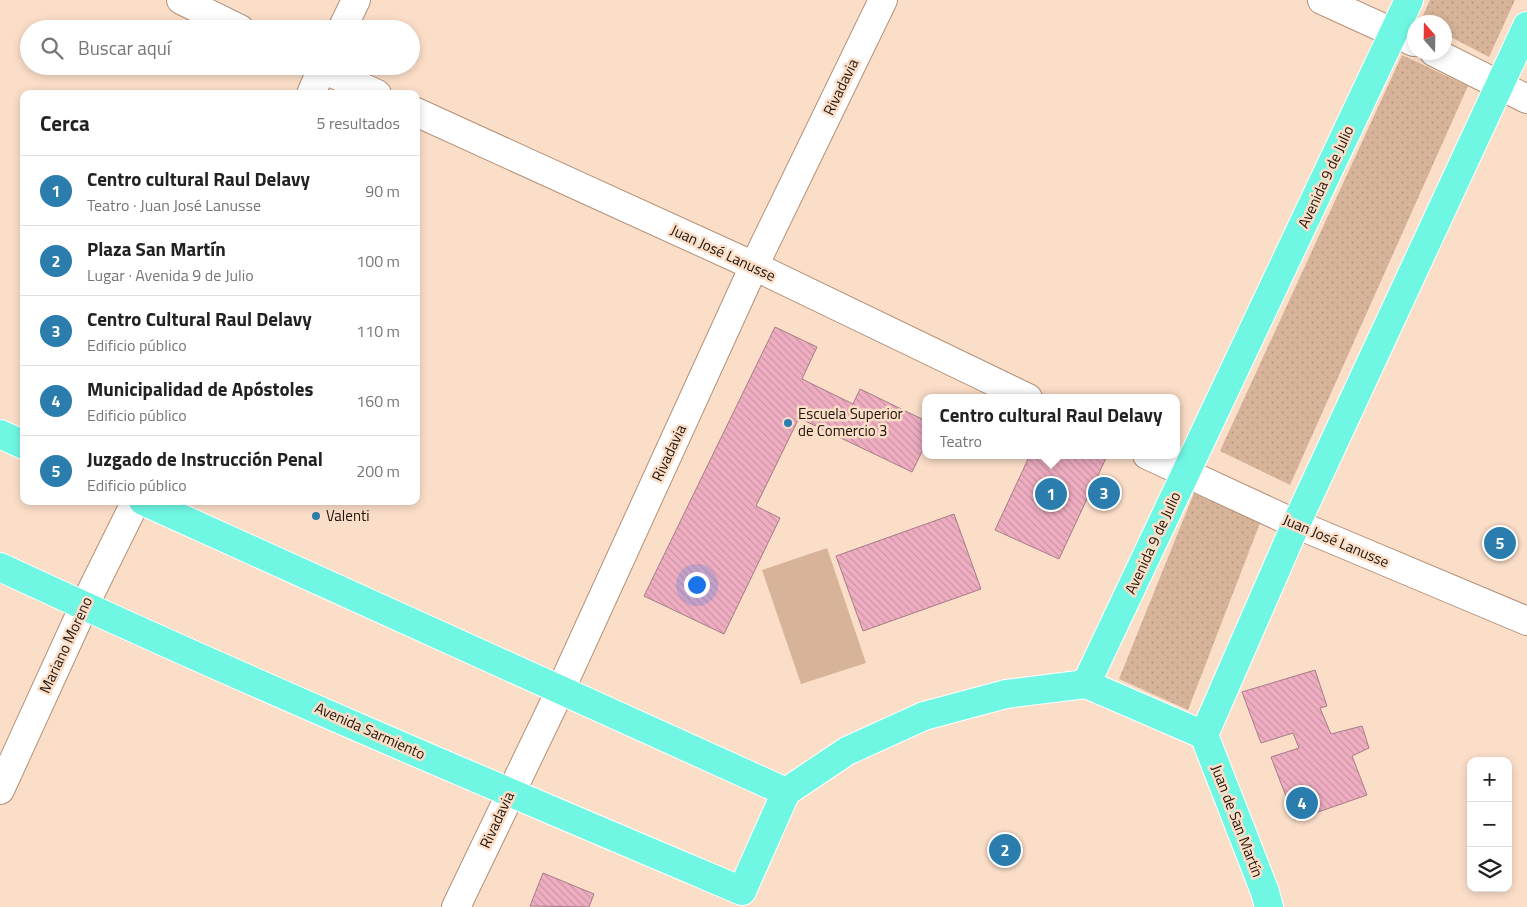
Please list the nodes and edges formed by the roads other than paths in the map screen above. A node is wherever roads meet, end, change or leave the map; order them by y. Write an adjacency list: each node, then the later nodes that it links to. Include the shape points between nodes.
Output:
1 (181, 0): 6 (street)
2 (356, 0): 7 (street)
3 (883, 0): 18 (street, Rivadavia)
4 (1322, 0): 9 (street)
5 (1409, 0): 9 (main road, Avenida 9 de Julio)
6 (222, 20)
7 (346, 20)
8 (1527, 26): 13 (main road)
9 (1404, 37): 23 (main road, Avenida 9 de Julio)
10 (1450, 60): 13 (street)
11 (318, 75): 14 (street)
12 (338, 75): 15 (street)
13 (1500, 86): 16 (street); 26 (main road)
14 (312, 90)
15 (369, 90)
16 (1527, 99)
17 (420, 114): 18 (street, Juan José Lanusse)
18 (754, 266): 19 (street, Juan José Lanusse); 31 (street, Rivadavia)
19 (1020, 394)
20 (0, 434): 21 (main road)
21 (20, 443)
22 (1155, 459): 23 (street, Juan José Lanusse)
23 (1185, 474): 26 (street, Juan José Lanusse); 30 (main road, Avenida 9 de Julio)
24 (134, 505): 28 (street, Mariano Moreno)
25 (152, 505): 31 (main road)
26 (1296, 524): 29 (street, Juan José Lanusse); 32 (main road)
27 (0, 567): 28 (main road, Avenida Sarmiento)
28 (84, 606): 33 (street, Mariano Moreno); 35 (main road, Avenida Sarmiento)
29 (1527, 621)
30 (1086, 684): 32 (main road); 34 (main road, via 1006,694 924,716 847,751)
31 (560, 691): 34 (main road); 35 (street, Rivadavia)
32 (1204, 735): 38 (main road, Juan de San Martín)
33 (0, 790)
34 (786, 792): 36 (main road)
35 (510, 793): 36 (main road, Avenida Sarmiento); 37 (street, Rivadavia)
36 (744, 899)
37 (456, 907)
38 (1269, 907)

